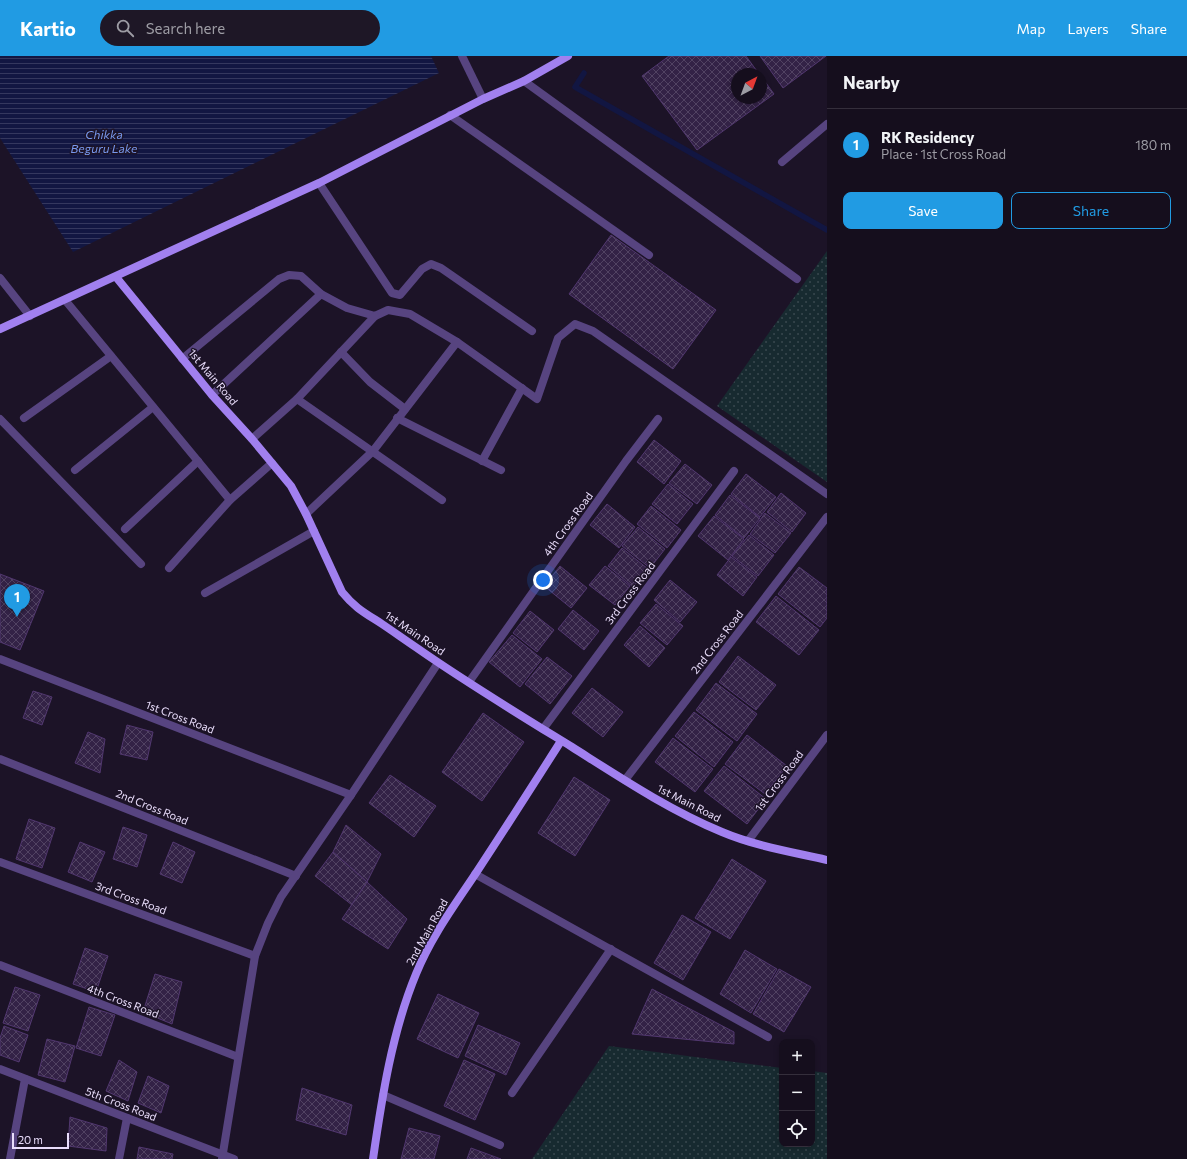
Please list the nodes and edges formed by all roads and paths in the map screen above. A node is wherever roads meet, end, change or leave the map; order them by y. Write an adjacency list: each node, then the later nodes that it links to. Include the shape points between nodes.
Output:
1 (462, 56): 4 (street)
2 (568, 56): 3 (street)
3 (524, 80): 4 (street); 12 (street)
4 (483, 99): 5 (street)
5 (450, 116): 8 (street); 9 (street)
6 (827, 124): 7 (street)
7 (782, 162)
8 (319, 183): 10 (street); 18 (street, via 392,293 400,294 422,269 431,264 441,268)
9 (648, 255)
10 (116, 277): 14 (street); 22 (street, 1st Main Road)
11 (0, 278): 15 (street)
12 (796, 279)
13 (321, 294): 16 (street, via 347,308); 22 (street, via 301,276 290,275 279,279); 24 (street)
14 (65, 300): 15 (street); 21 (street)
15 (30, 316): 17 (street)
16 (375, 316): 19 (street, via 388,310 410,314); 20 (street)
17 (0, 330)
18 (532, 331)
19 (457, 342): 23 (street); 27 (street)
20 (341, 352): 25 (street); 27 (street, via 370,382)
21 (111, 356): 26 (street); 28 (street)
22 (182, 359): 24 (street, 1st Main Road)
23 (522, 388): 35 (street); 40 (street, via 537,399 558,338 575,324 593,331)
24 (212, 395): 32 (street, 1st Main Road)
25 (297, 399): 32 (street); 33 (street)
26 (153, 407): 34 (street); 37 (street)
27 (405, 409): 29 (street)
28 (24, 418)
29 (397, 418): 33 (street); 35 (street)
30 (0, 419): 47 (street)
31 (658, 419): 52 (street, 4th Cross Road)
32 (252, 439): 36 (street, 1st Main Road)
33 (373, 451): 42 (street); 43 (street)
34 (198, 461): 41 (street); 45 (street)
35 (482, 461): 38 (street)
36 (272, 463): 41 (street); 43 (street, 1st Main Road, via 292,486)
37 (75, 470)
38 (500, 470)
39 (734, 471): 53 (street, 3rd Cross Road)
40 (827, 494)
41 (230, 500): 48 (street)
42 (442, 500)
43 (306, 514): 46 (street, 1st Main Road)
44 (827, 517): 57 (street, 2nd Cross Road)
45 (125, 529)
46 (314, 531): 49 (street); 51 (street, 1st Main Road, via 342,592 349,601)
47 (141, 564)
48 (169, 568)
49 (205, 593)
50 (0, 659): 58 (street, 1st Cross Road)
51 (438, 663): 52 (street, 1st Main Road); 58 (street)
52 (468, 682): 53 (street, 1st Main Road)
53 (543, 729): 55 (street, 1st Main Road)
54 (827, 734): 59 (street, 1st Cross Road)
55 (561, 741): 57 (street, 1st Main Road); 62 (street, 2nd Main Road)
56 (0, 759): 63 (street, 2nd Cross Road)
57 (625, 780): 59 (street, 1st Main Road, via 688,816 723,833)
58 (351, 795): 63 (street)
59 (748, 841): 60 (street, 1st Main Road)
60 (827, 860)
61 (0, 862): 65 (street, 3rd Cross Road)
62 (475, 874): 64 (street); 72 (street, 2nd Main Road, via 441,925 416,973 397,1032)
63 (296, 876): 65 (street, via 281,897)
64 (611, 949): 67 (street); 71 (street)
65 (255, 956): 68 (street)
66 (0, 965): 68 (street, 4th Cross Road)
67 (768, 1037)
68 (238, 1058): 75 (street)
69 (0, 1069): 70 (street, 5th Cross Road)
70 (25, 1078): 73 (street, 5th Cross Road); 76 (street)
71 (512, 1094)
72 (383, 1095): 74 (street); 79 (street, 2nd Main Road)
73 (127, 1118): 75 (street, 5th Cross Road); 77 (street)
74 (500, 1145)
75 (222, 1157): 78 (street, 5th Cross Road)
76 (10, 1159)
77 (119, 1159)
78 (234, 1159)
79 (373, 1159)

